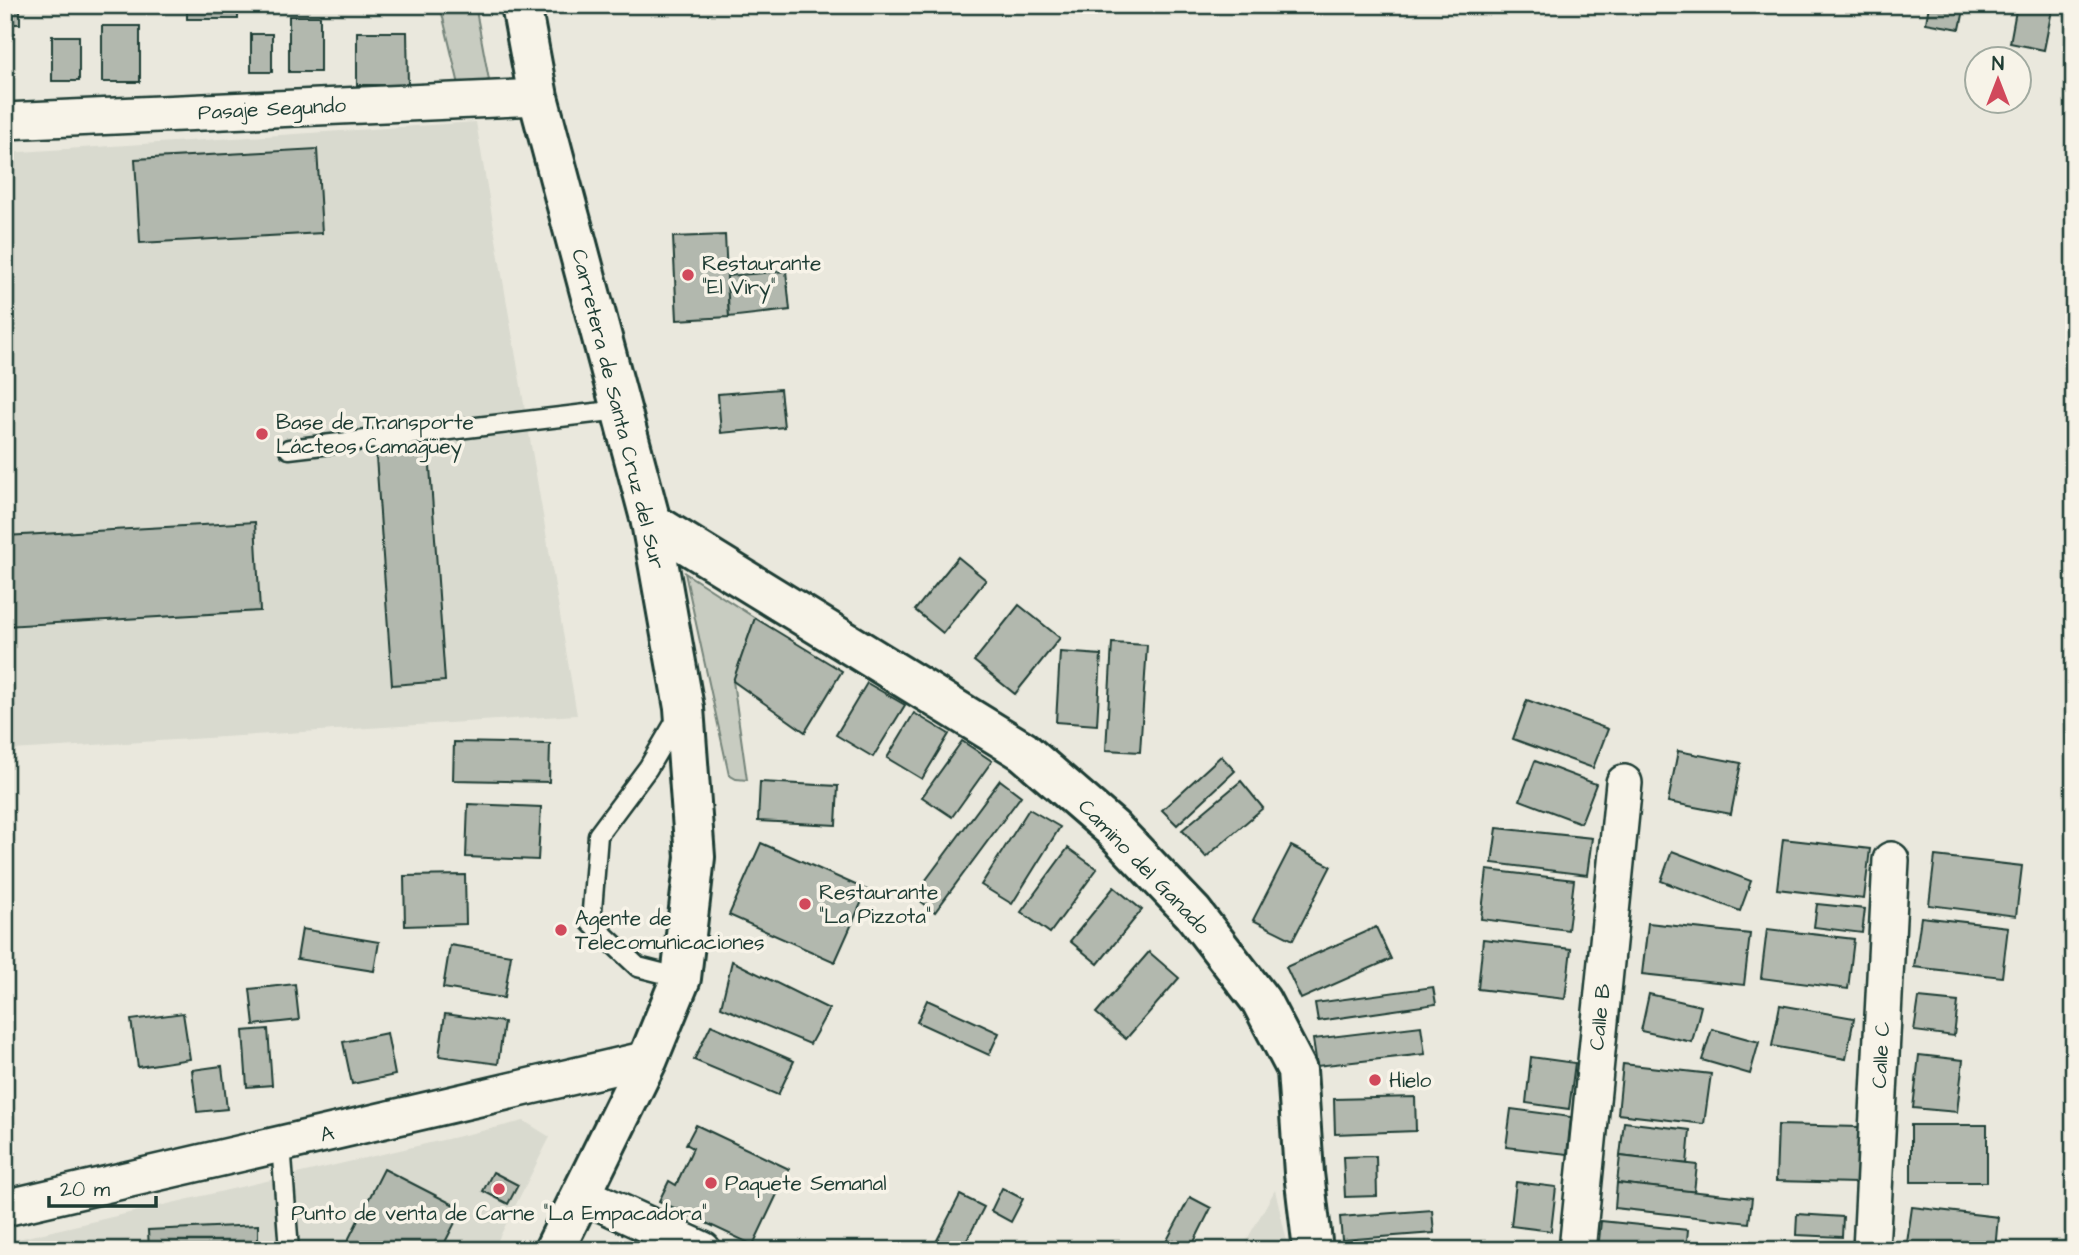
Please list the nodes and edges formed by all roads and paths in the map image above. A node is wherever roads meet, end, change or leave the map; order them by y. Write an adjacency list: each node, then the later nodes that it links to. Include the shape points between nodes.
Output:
1 (521, 5): 2 (main road, Carretera de Santa Cruz del Sur)
2 (538, 97): 3 (street, Pasaje Segundo); 4 (main road, Carretera de Santa Cruz del Sur)
3 (5, 121)
4 (620, 410): 5 (lane); 6 (main road, Carretera de Santa Cruz del Sur)
5 (289, 449)
6 (651, 522): 7 (main road, Carretera de Santa Cruz del Sur); 18 (main road, Camino del Ganado, via 1023,751 1112,828 1193,913 1261,1002 1297,1070)
7 (684, 708): 10 (main road, Carretera de Santa Cruz del Sur, via 695,857); 10 (lane, via 648,768 598,835 591,923 638,967)
8 (1624, 783): 19 (street, Calle B)
9 (1891, 860): 20 (street, Calle C)
10 (681, 978): 11 (main road, Carretera de Santa Cruz del Sur)
11 (648, 1059): 12 (street, A); 13 (main road, Carretera de Santa Cruz del Sur)
12 (281, 1144): 14 (street, A); 15 (lane)
13 (583, 1195): 16 (main road, Carretera de Santa Cruz del Sur); 17 (street)
14 (5, 1208)
15 (289, 1250)
16 (554, 1250)
17 (703, 1250)
18 (1313, 1250)
19 (1577, 1250)
20 (1871, 1250)

